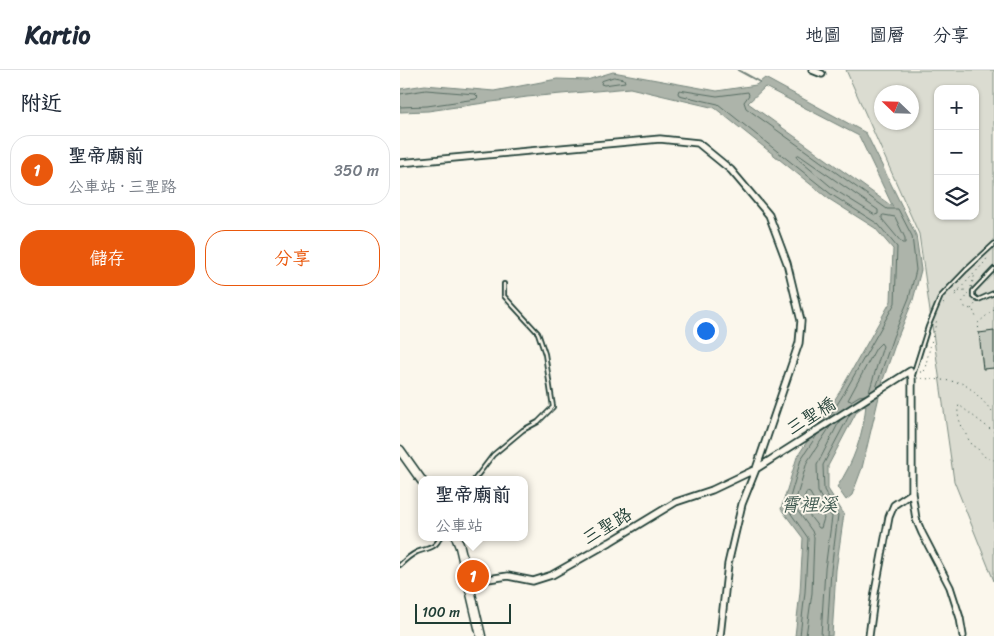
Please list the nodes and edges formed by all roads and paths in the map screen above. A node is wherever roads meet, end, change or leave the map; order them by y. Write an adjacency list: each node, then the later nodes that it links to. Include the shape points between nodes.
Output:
1 (812, 70): 2 (street)
2 (822, 74)
3 (400, 163): 26 (street, via 660,139 698,143 731,170 768,215 787,263 801,321 799,342)
4 (993, 244): 6 (path); 18 (lane, via 941,296)
5 (994, 270): 11 (lane, via 973,291)
6 (975, 274): 9 (path); 10 (path)
7 (504, 284): 28 (lane, via 504,296 538,333 545,354 553,407 493,455)
8 (994, 293): 11 (lane)
9 (954, 295): 10 (path, via 965,290); 12 (path)
10 (968, 295): 13 (path, via 960,305)
11 (978, 300): 13 (path)
12 (942, 305)
13 (970, 308): 16 (path)
14 (994, 309): 17 (path, via 978,323)
15 (938, 314): 19 (path, via 924,372)
16 (976, 317)
17 (979, 333)
18 (915, 372): 19 (path); 20 (path, via 914,377); 21 (lane)
19 (921, 372): 20 (path)
20 (920, 378): 22 (path, via 962,384)
21 (912, 379): 26 (street, 三聖橋, via 910,371); 29 (street)
22 (994, 413)
23 (994, 432): 25 (path, via 959,405 962,429 971,445 986,458)
24 (400, 450): 27 (main road)
25 (994, 460)
26 (756, 469): 33 (street, 三聖路, via 712,490 676,502 552,575 533,581 508,576); 35 (street, via 742,504 728,564)
27 (418, 476)
28 (477, 476)
29 (912, 493): 36 (street, via 894,505 890,517); 37 (street, via 916,519 950,587)
30 (439, 541): 32 (lane)
31 (458, 541): 33 (main road)
32 (400, 565)
33 (468, 582): 34 (main road)
34 (481, 636)
35 (720, 636)
36 (869, 636)
37 (964, 636)

